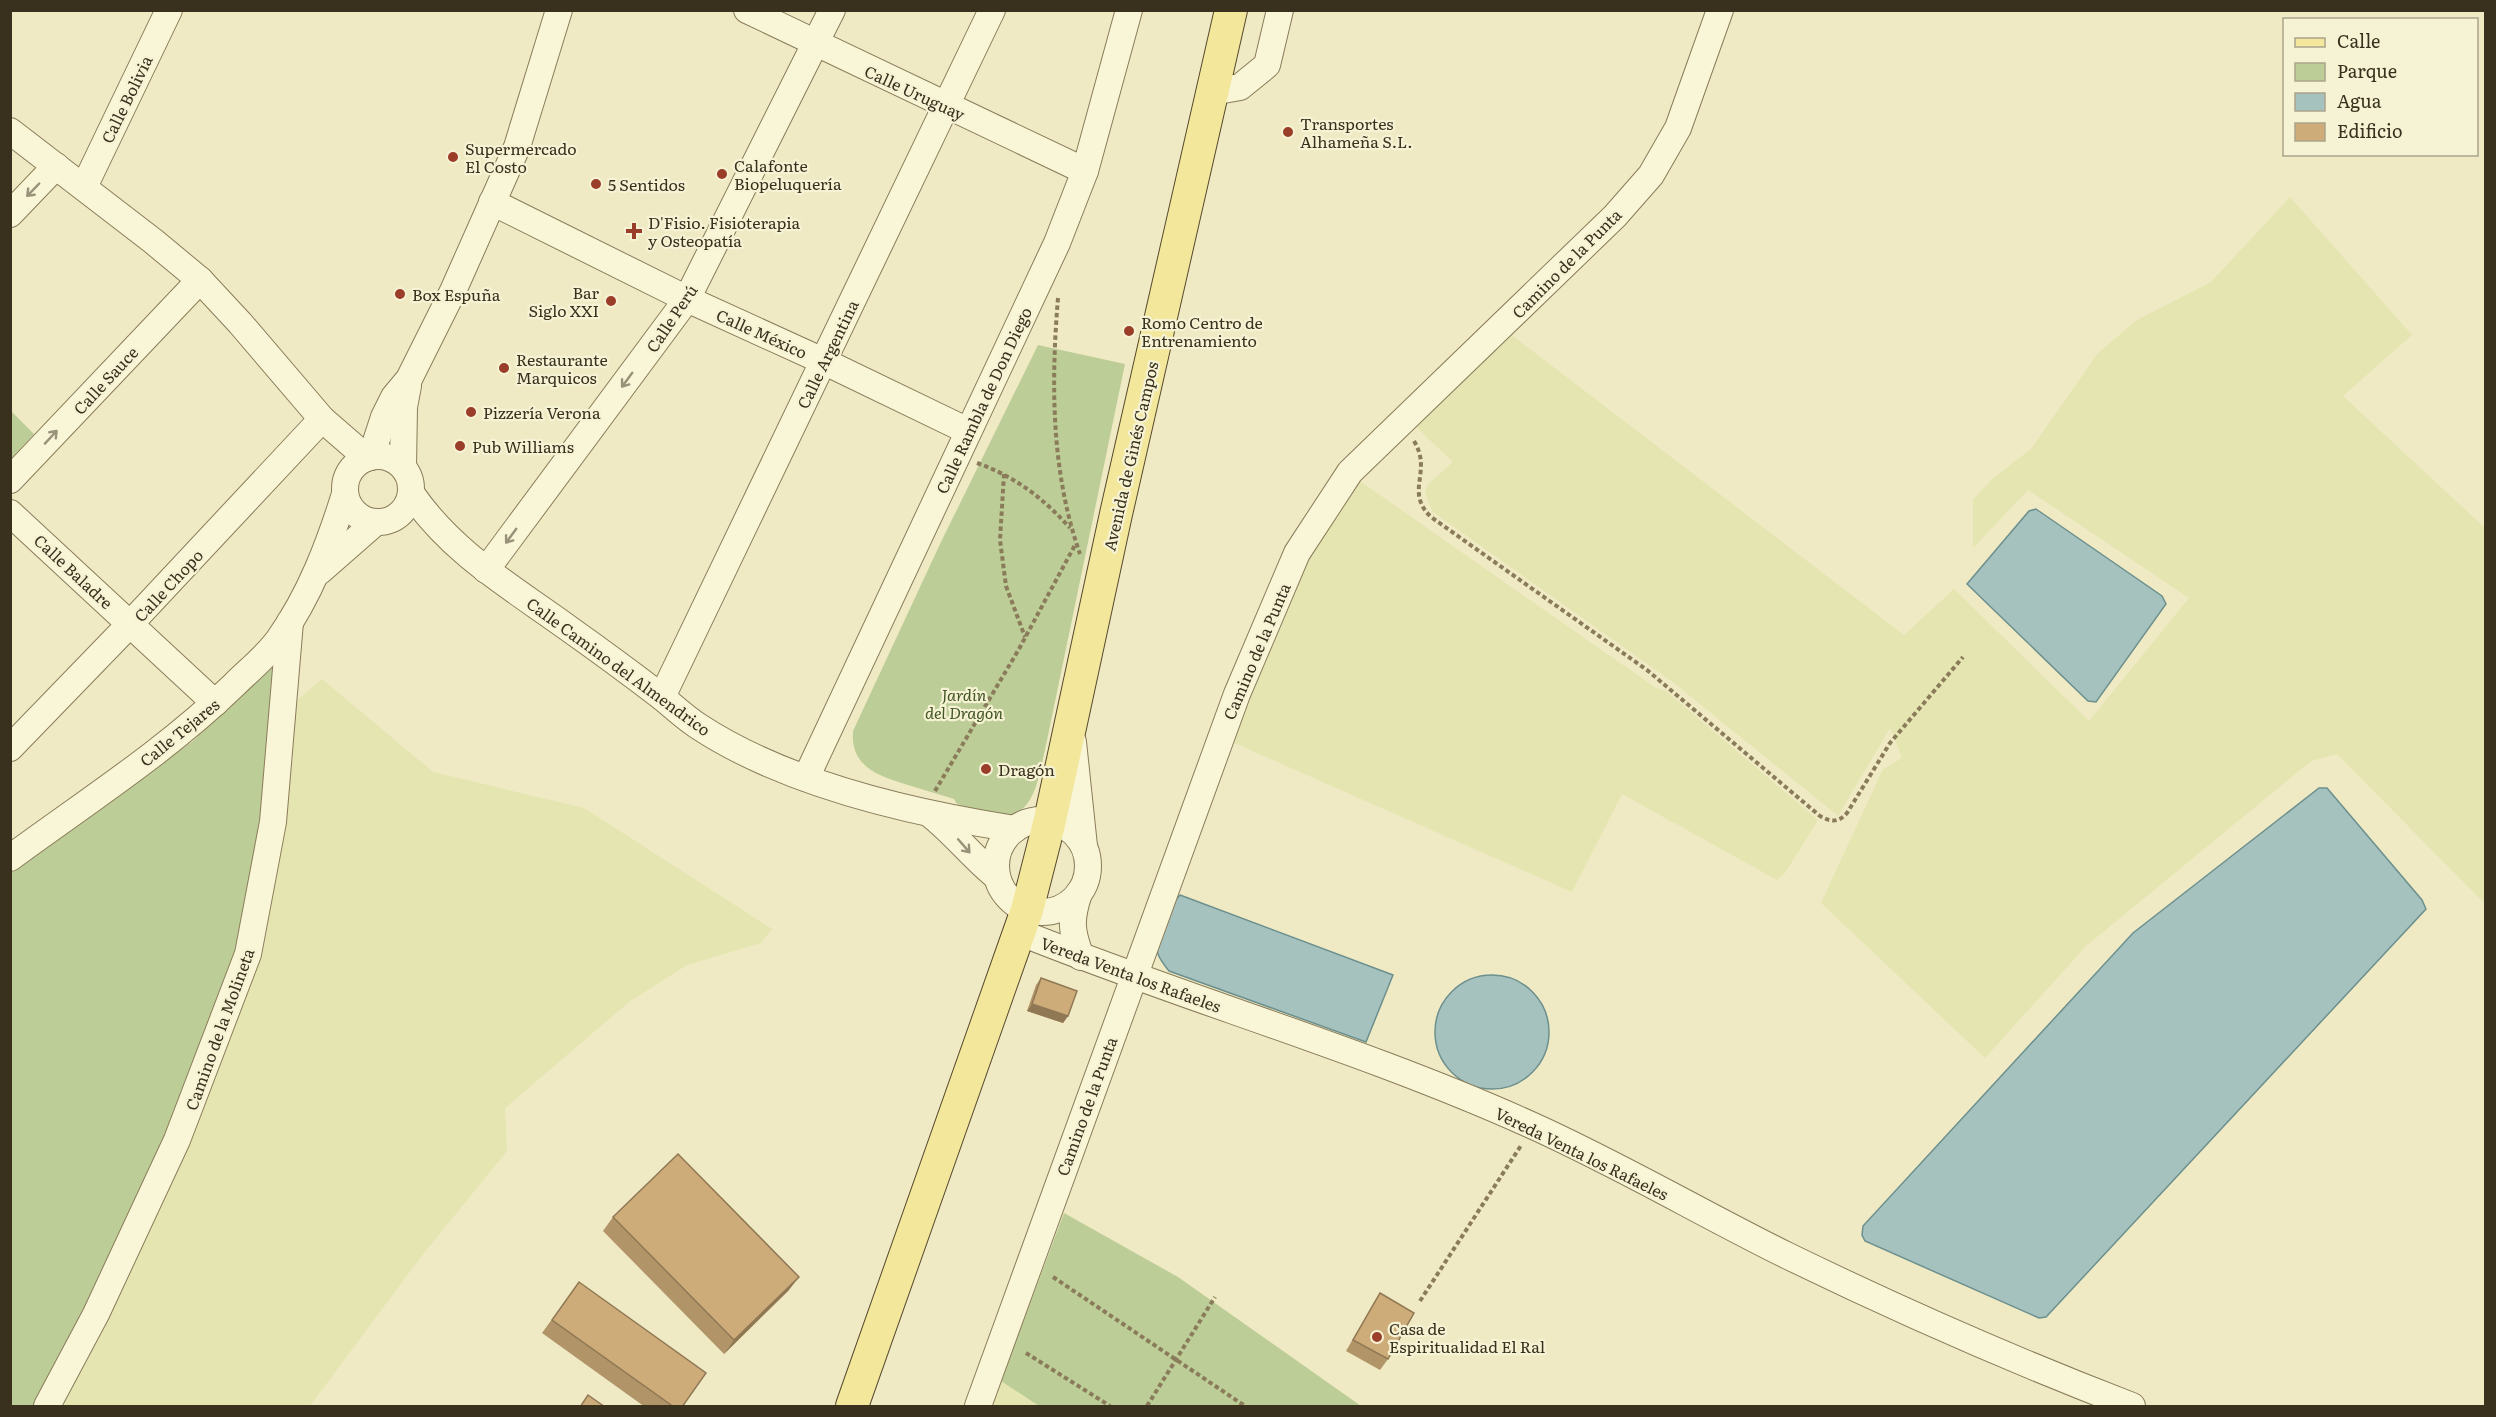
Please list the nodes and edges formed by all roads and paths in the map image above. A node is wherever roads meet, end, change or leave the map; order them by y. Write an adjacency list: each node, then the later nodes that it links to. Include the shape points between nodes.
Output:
1 (169, 10): 16 (street, Calle Bolivia)
2 (559, 10): 17 (street, via 517,147)
3 (747, 10): 10 (street, Calle Uruguay)
4 (832, 10): 10 (street, Calle Perú)
5 (992, 10): 12 (street, Calle Argentina)
6 (1129, 10): 15 (street, Calle Rambla de Don Diego)
7 (1231, 10): 11 (main road, Avenida de Ginés Campos)
8 (1280, 10): 11 (street, via 1267,65 1240,87)
9 (1720, 10): 26 (street, Camino de la Punta, via 1678,128 1651,175 1615,216)
10 (817, 45): 12 (street, Calle Uruguay); 21 (street, Calle Perú)
11 (1212, 92): 49 (main road, Avenida de Ginés Campos)
12 (945, 106): 15 (street, Calle Uruguay); 22 (street, Calle Argentina)
13 (10, 130): 14 (street)
14 (56, 166): 16 (street); 18 (street, one-way to 18)
15 (1085, 171): 27 (street, Calle Rambla de Don Diego, via 1057,243)
16 (84, 187): 19 (street)
17 (492, 202): 21 (street, Calle México); 23 (street)
18 (10, 214)
19 (200, 280): 25 (street); 32 (street, Calle Sauce, one-way to 19)
20 (1058, 292): 37 (path, via 1055,438)
21 (687, 299): 22 (street, Calle México); 41 (street, Calle Perú, one-way to 41)
22 (823, 361): 27 (street, Calle México); 47 (street, Calle Argentina)
23 (409, 380): 24 (street); 30 (street, via 404,407)
24 (384, 417): 25 (street, via 362,426); 29 (street)
25 (326, 423): 29 (street); 33 (street); 44 (street, Calle Chopo)
26 (1397, 428): 46 (path, via 1420,451 1419,499 1431,517 1647,670 1831,822 1847,813 1890,743); 61 (street, Camino de la Punta, via 1350,472 1297,553 1237,694)
27 (968, 431): 28 (street, Calle Rambla de Don Diego)
28 (956, 456): 31 (path); 51 (street, Calle Rambla de Don Diego)
29 (369, 458): 30 (street, via 387,457); 33 (street, via 355,466)
30 (403, 468): 34 (street)
31 (1004, 474): 37 (path, via 1046,501); 45 (path, via 1000,540 1005,586)
32 (10, 480)
33 (346, 488): 36 (street, via 357,515); 42 (street, Calle Tejares)
34 (411, 493): 36 (street, via 399,515); 39 (street, Calle Camino del Almendrico)
35 (10, 513): 44 (street, Calle Baladre)
36 (380, 522): 39 (street, Calle Camino del Almendrico); 42 (street, Calle Tejares)
37 (1071, 529): 38 (path)
38 (1076, 544): 40 (path); 45 (path)
39 (454, 545): 41 (street, Calle Camino del Almendrico)
40 (1083, 564)
41 (486, 570): 47 (street, Calle Camino del Almendrico)
42 (316, 575): 43 (street, Calle Tejares)
43 (290, 622): 48 (street, Calle Tejares, via 267,653); 68 (street, Camino de la Molineta, via 273,822 248,954 177,1140 96,1314)
44 (131, 624): 48 (street, Calle Baladre); 50 (street, Calle Chopo)
45 (1025, 637): 52 (path)
46 (1963, 657)
47 (662, 697): 51 (street, Calle Camino del Almendrico, via 698,726 756,758)
48 (215, 703): 56 (street, Calle Tejares, via 121,779)
49 (1071, 726): 53 (main road, Avenida de Ginés Campos); 55 (street)
50 (10, 748)
51 (806, 778): 52 (street, Calle Camino del Almendrico)
52 (927, 814): 54 (street, Calle Camino del Almendrico); 57 (street, Vereda Venta los Rafaeles, one-way to 57, via 954,833)
53 (1050, 820): 54 (street, via 1034,820); 55 (street, via 1074,833); 59 (main road, Avenida de Ginés Campos)
54 (1015, 829): 57 (street, via 999,847)
55 (1084, 846): 58 (street, via 1088,862)
56 (10, 858)
57 (997, 877): 59 (street, Vereda Venta los Rafaeles)
58 (1079, 893): 59 (street, via 1056,910); 60 (street, via 1071,914 1072,934)
59 (1023, 921): 60 (street, Vereda Venta los Rafaeles); 69 (main road, Avenida de Ginés Campos)
60 (1081, 957): 61 (street, Vereda Venta los Rafaeles)
61 (1132, 976): 62 (street, Vereda Venta los Rafaeles, via 1430,1082); 70 (street, Camino de la Punta)
62 (1534, 1126): 65 (path); 74 (street, Vereda Venta los Rafaeles, via 1787,1255 1940,1327)
63 (1053, 1277): 67 (path)
64 (1215, 1297): 67 (path)
65 (1420, 1302)
66 (1026, 1353): 71 (path)
67 (1177, 1360): 72 (path); 73 (path)
68 (47, 1407)
69 (852, 1407)
70 (978, 1407)
71 (1110, 1407)
72 (1147, 1407)
73 (1245, 1407)
74 (2132, 1407)

